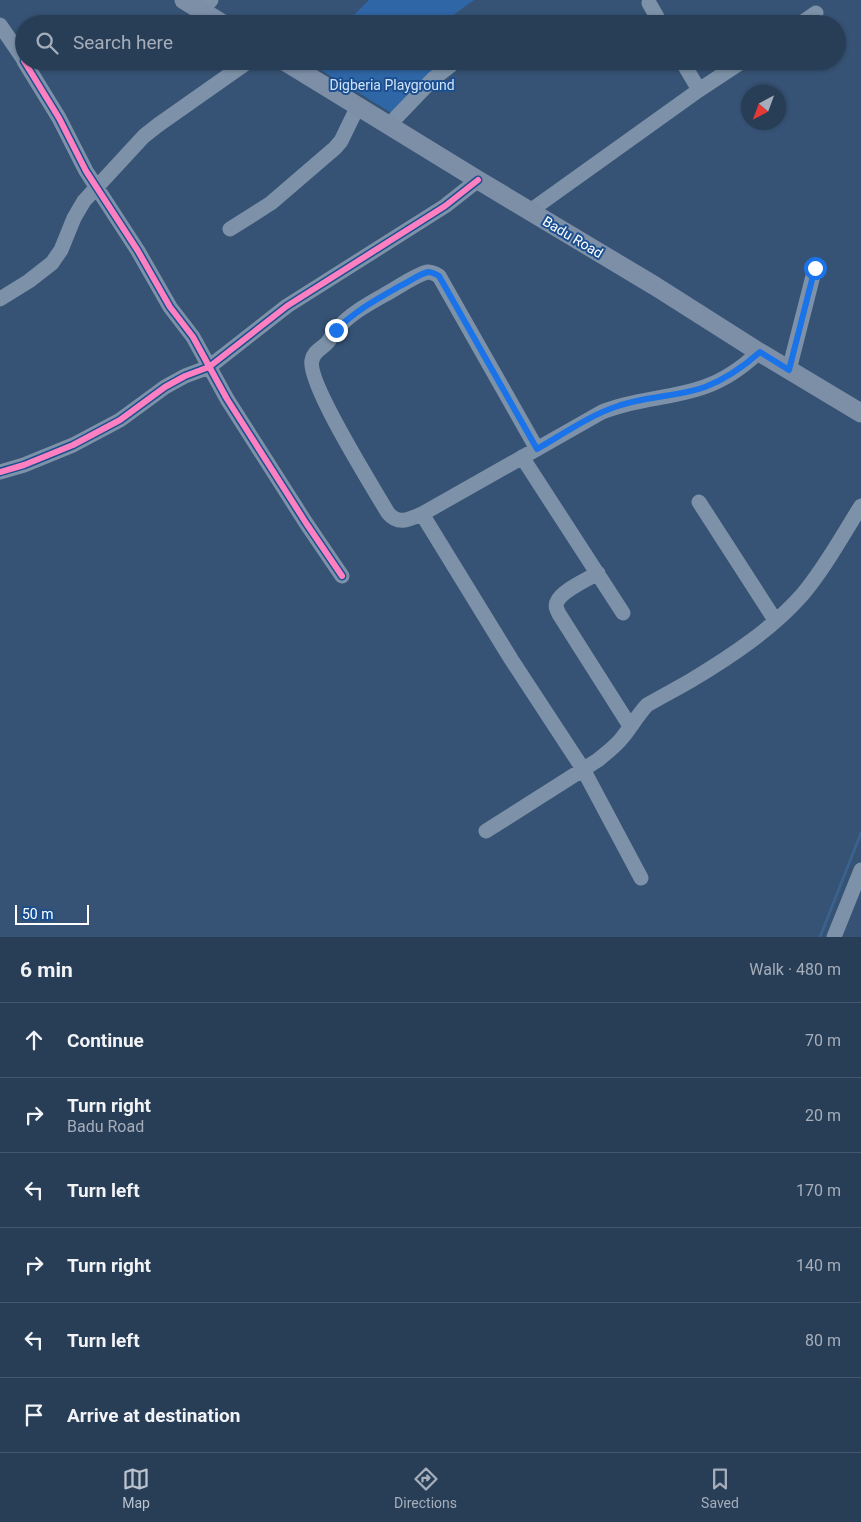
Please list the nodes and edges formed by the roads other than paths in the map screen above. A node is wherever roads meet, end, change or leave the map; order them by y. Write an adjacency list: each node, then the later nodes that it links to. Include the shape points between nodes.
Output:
1 (184, 0): 3 (main road)
2 (649, 3): 6 (street)
3 (206, 5): 5 (main road)
4 (816, 13): 7 (street)
5 (215, 15)
6 (655, 15)
7 (813, 15)
8 (0, 25): 9 (street)
9 (15, 48)
10 (29, 70): 20 (street)
11 (236, 70): 20 (street, via 144,136)
12 (299, 70): 17 (main road, Badu Road)
13 (445, 70): 18 (street)
14 (687, 70): 16 (street)
15 (729, 70): 16 (street)
16 (699, 90): 21 (street)
17 (358, 106): 18 (main road, Badu Road); 22 (street, via 335,148 271,203)
18 (389, 125): 19 (main road, Badu Road)
19 (478, 180): 21 (main road, Badu Road); 26 (street, via 445,206 287,306)
20 (97, 187): 24 (street, via 84,201 52,263); 26 (street)
21 (530, 211): 25 (main road, Badu Road)
22 (230, 229)
23 (815, 268): 27 (street)
24 (0, 299)
25 (760, 352): 27 (main road, Badu Road); 29 (street, via 732,374 704,388 617,406)
26 (209, 367): 31 (street, via 165,387 120,420 82,441); 36 (street)
27 (789, 370): 28 (main road, Badu Road)
28 (861, 413)
29 (537, 449): 30 (street); 34 (street, via 439,276 427,272 382,296 346,319 326,344 315,352 312,370 336,424 388,513 399,522)
30 (522, 457): 34 (street); 35 (street)
31 (0, 472)
32 (699, 502): 38 (street)
33 (861, 506): 38 (street, via 806,589)
34 (422, 514): 40 (street)
35 (598, 573): 37 (street); 39 (street, via 564,593 556,606)
36 (342, 576)
37 (624, 613)
38 (775, 620): 39 (street, via 726,659 647,706)
39 (630, 726): 40 (street, via 612,749)
40 (583, 769): 41 (street); 43 (street)
41 (486, 832)
42 (861, 870): 44 (street)
43 (641, 878)
44 (856, 897): 45 (street)
45 (834, 937)

